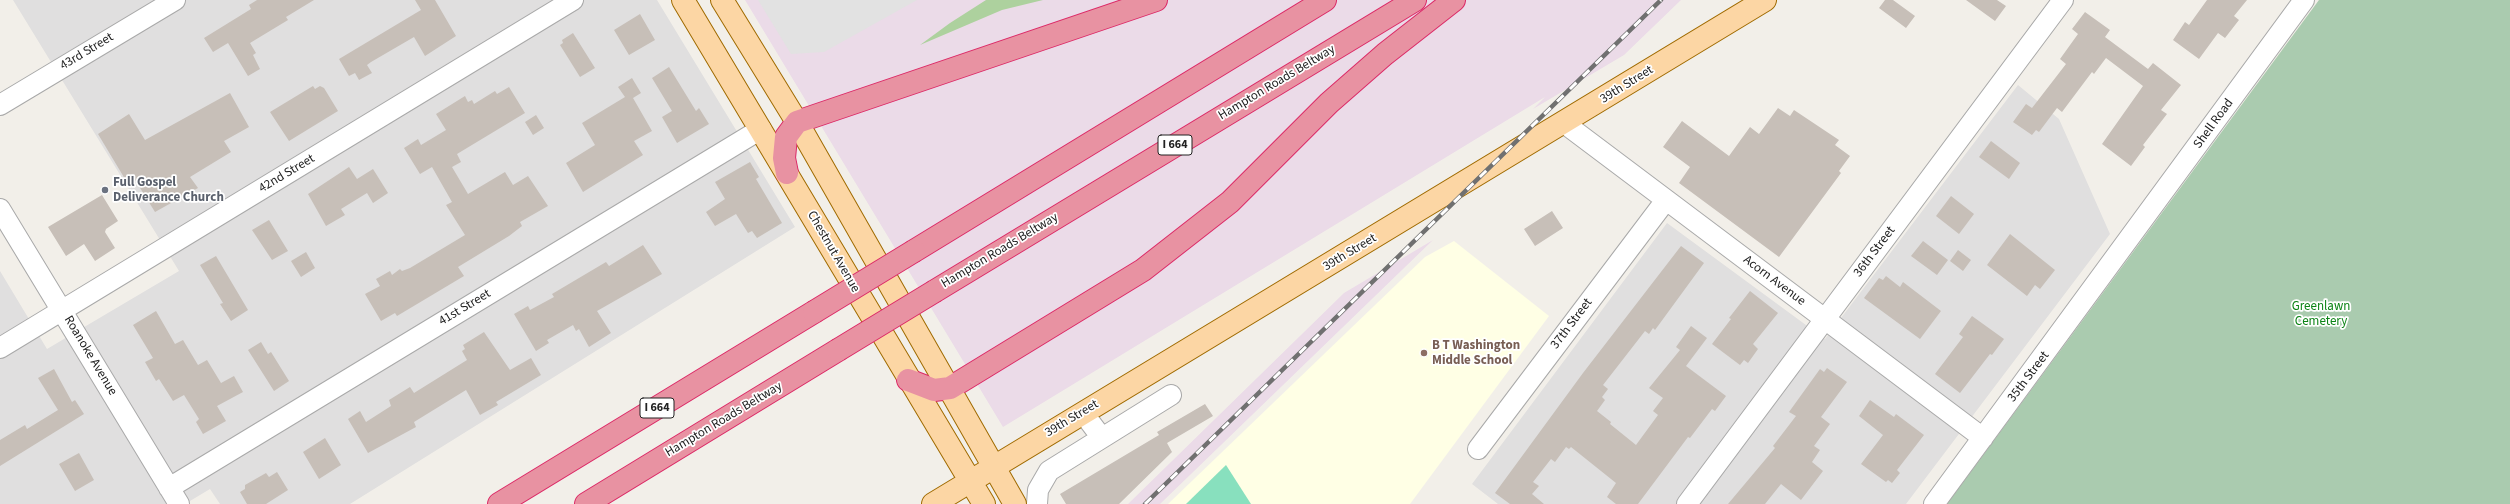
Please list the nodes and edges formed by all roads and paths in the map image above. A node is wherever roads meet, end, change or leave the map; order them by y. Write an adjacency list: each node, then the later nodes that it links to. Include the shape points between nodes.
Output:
1 (175, 0): 12 (street, 43rd Street)
2 (573, 0): 20 (street, 42nd Street)
3 (683, 0): 15 (main road, Chestnut Avenue)
4 (722, 0): 13 (main road)
5 (1156, 0): 13 (highway)
6 (1324, 0): 33 (highway, I 664, bridge)
7 (1415, 0): 34 (highway, Hampton Roads Beltway / I 664, bridge)
8 (1454, 0): 24 (highway, via 1385,54 1329,103 1230,202 1188,238 1143,270)
9 (1765, 0): 14 (main road, 39th Street)
10 (2063, 0): 21 (street, 36th Street)
11 (2304, 0): 19 (street, Shell Road)
12 (0, 105)
13 (797, 122): 16 (highway, via 786,137 784,158); 24 (main road)
14 (1564, 123): 17 (street, Acorn Avenue); 26 (main road, 39th Street)
15 (761, 129): 16 (main road, Chestnut Avenue); 32 (street, 41st Street)
16 (787, 173): 23 (main road, Chestnut Avenue)
17 (1666, 200): 21 (street, Acorn Avenue); 29 (street, 37th Street)
18 (0, 209): 20 (street, Roanoke Avenue)
19 (2123, 249): 28 (street, 35th Street)
20 (62, 311): 22 (street, 42nd Street); 32 (street, Roanoke Avenue)
21 (1825, 320): 28 (street, Acorn Avenue); 39 (street, 36th Street)
22 (0, 348)
23 (908, 380): 24 (highway, via 934,390); 31 (main road, Chestnut Avenue)
24 (950, 388): 30 (main road)
25 (1171, 395): 27 (street)
26 (1083, 413): 27 (street); 30 (main road, 39th Street)
27 (1102, 438): 38 (street, via 1049,471 1038,490)
28 (1983, 438): 40 (street, 35th Street)
29 (1478, 449)
30 (994, 466): 31 (main road, 39th Street); 37 (main road)
31 (970, 482): 35 (main road, 39th Street); 36 (main road, Chestnut Avenue)
32 (174, 496)
33 (499, 504)
34 (586, 504)
35 (933, 504)
36 (984, 504)
37 (1015, 504)
38 (1037, 504)
39 (1687, 504)
40 (1934, 504)

